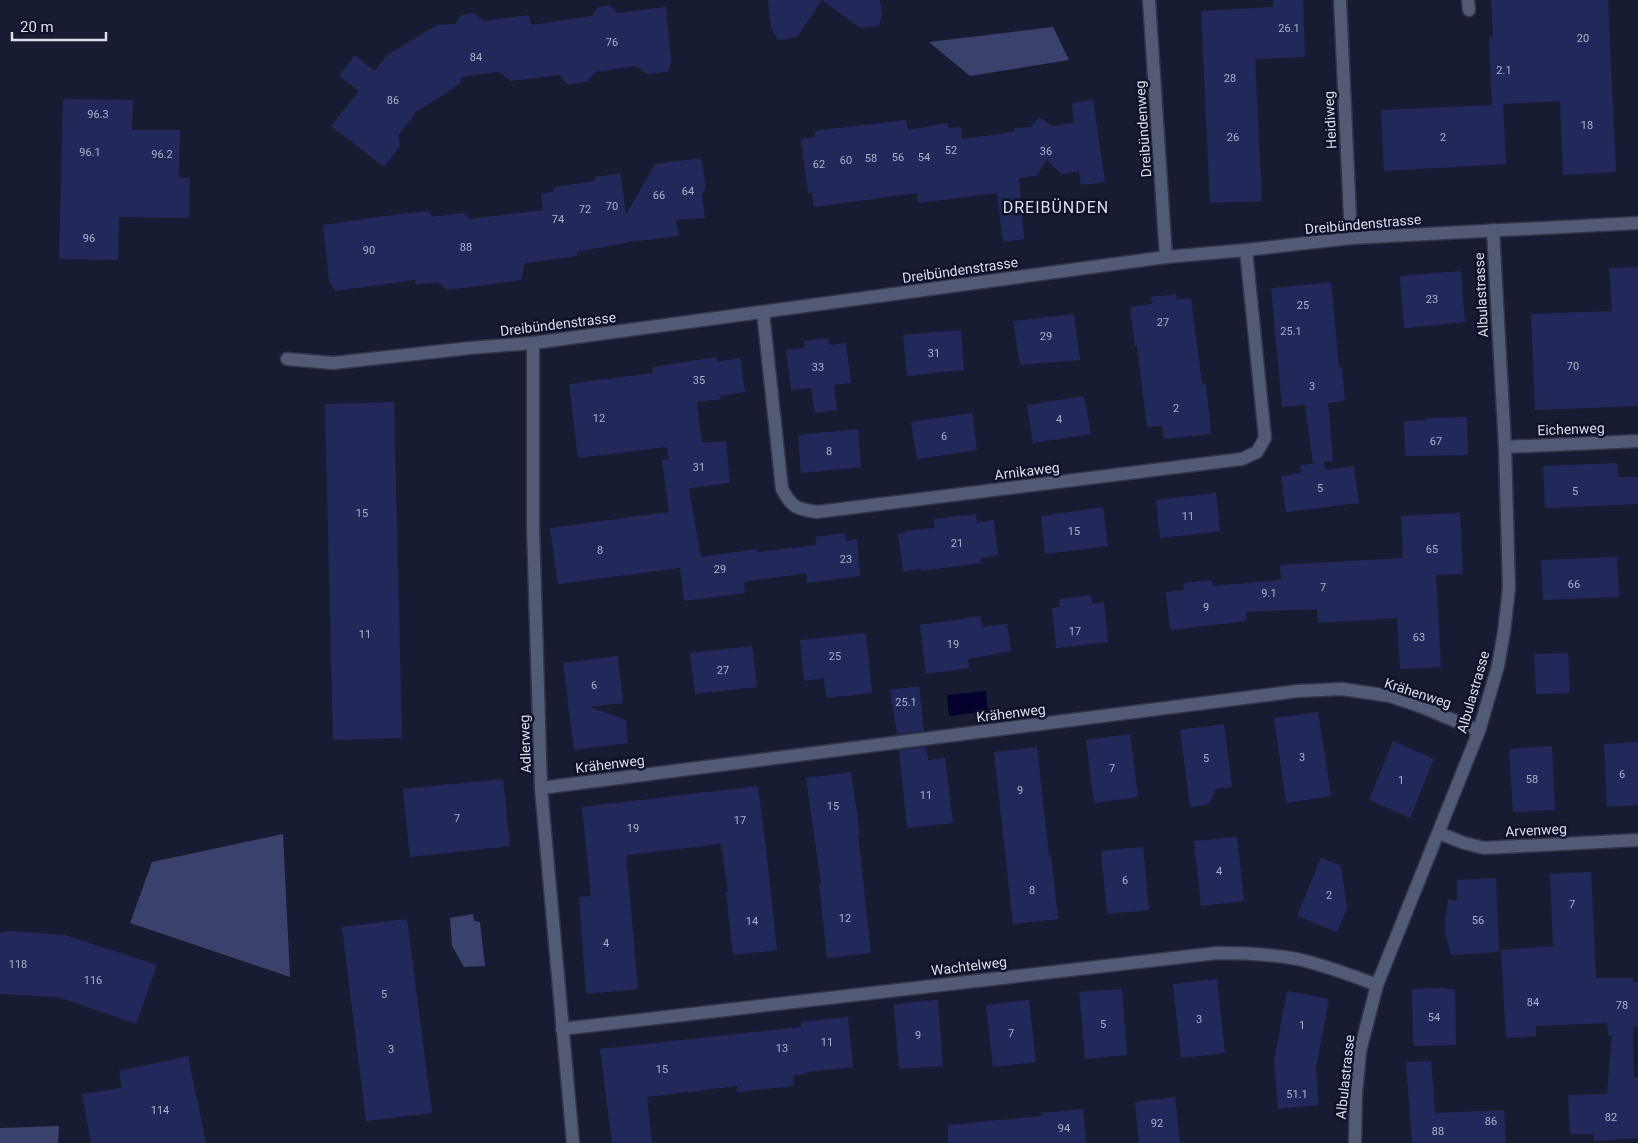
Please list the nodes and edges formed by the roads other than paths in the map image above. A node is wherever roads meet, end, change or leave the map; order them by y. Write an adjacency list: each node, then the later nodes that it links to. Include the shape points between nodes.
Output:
1 (1150, 0): 7 (street, Dreibündenweg)
2 (1340, 0): 5 (street, Heidiweg)
3 (1638, 223): 4 (street, Dreibündenstrasse)
4 (1492, 230): 5 (street, Dreibündenstrasse); 12 (street, Albulastrasse)
5 (1351, 238): 6 (street, Dreibündenstrasse)
6 (1246, 250): 7 (street, Dreibündenstrasse); 8 (street, Arnikaweg, via 1265,438 1257,452 1242,459 818,512 799,509 789,502 782,489)
7 (1166, 257): 8 (street, Dreibündenstrasse)
8 (763, 312): 9 (street, Dreibündenstrasse)
9 (533, 344): 10 (street, Dreibündenstrasse, via 333,363); 14 (street, Adlerweg, via 533,526)
10 (287, 359)
11 (1638, 442): 12 (street, Eichenweg)
12 (1506, 447): 13 (street, Albulastrasse, via 1509,588 1498,666)
13 (1479, 731): 14 (street, Krähenweg, via 1390,696 1342,689 1298,691); 15 (street, Albulastrasse)
14 (541, 788): 18 (street, Adlerweg)
15 (1439, 833): 16 (street, Arvenweg, via 1484,848); 17 (street, Albulastrasse)
16 (1638, 840)
17 (1377, 985): 18 (street, Wachtelweg, via 1296,959 1217,953); 20 (street, Albulastrasse, via 1360,1051)
18 (562, 1028): 19 (street, Adlerweg)
19 (573, 1143)
20 (1355, 1143)

